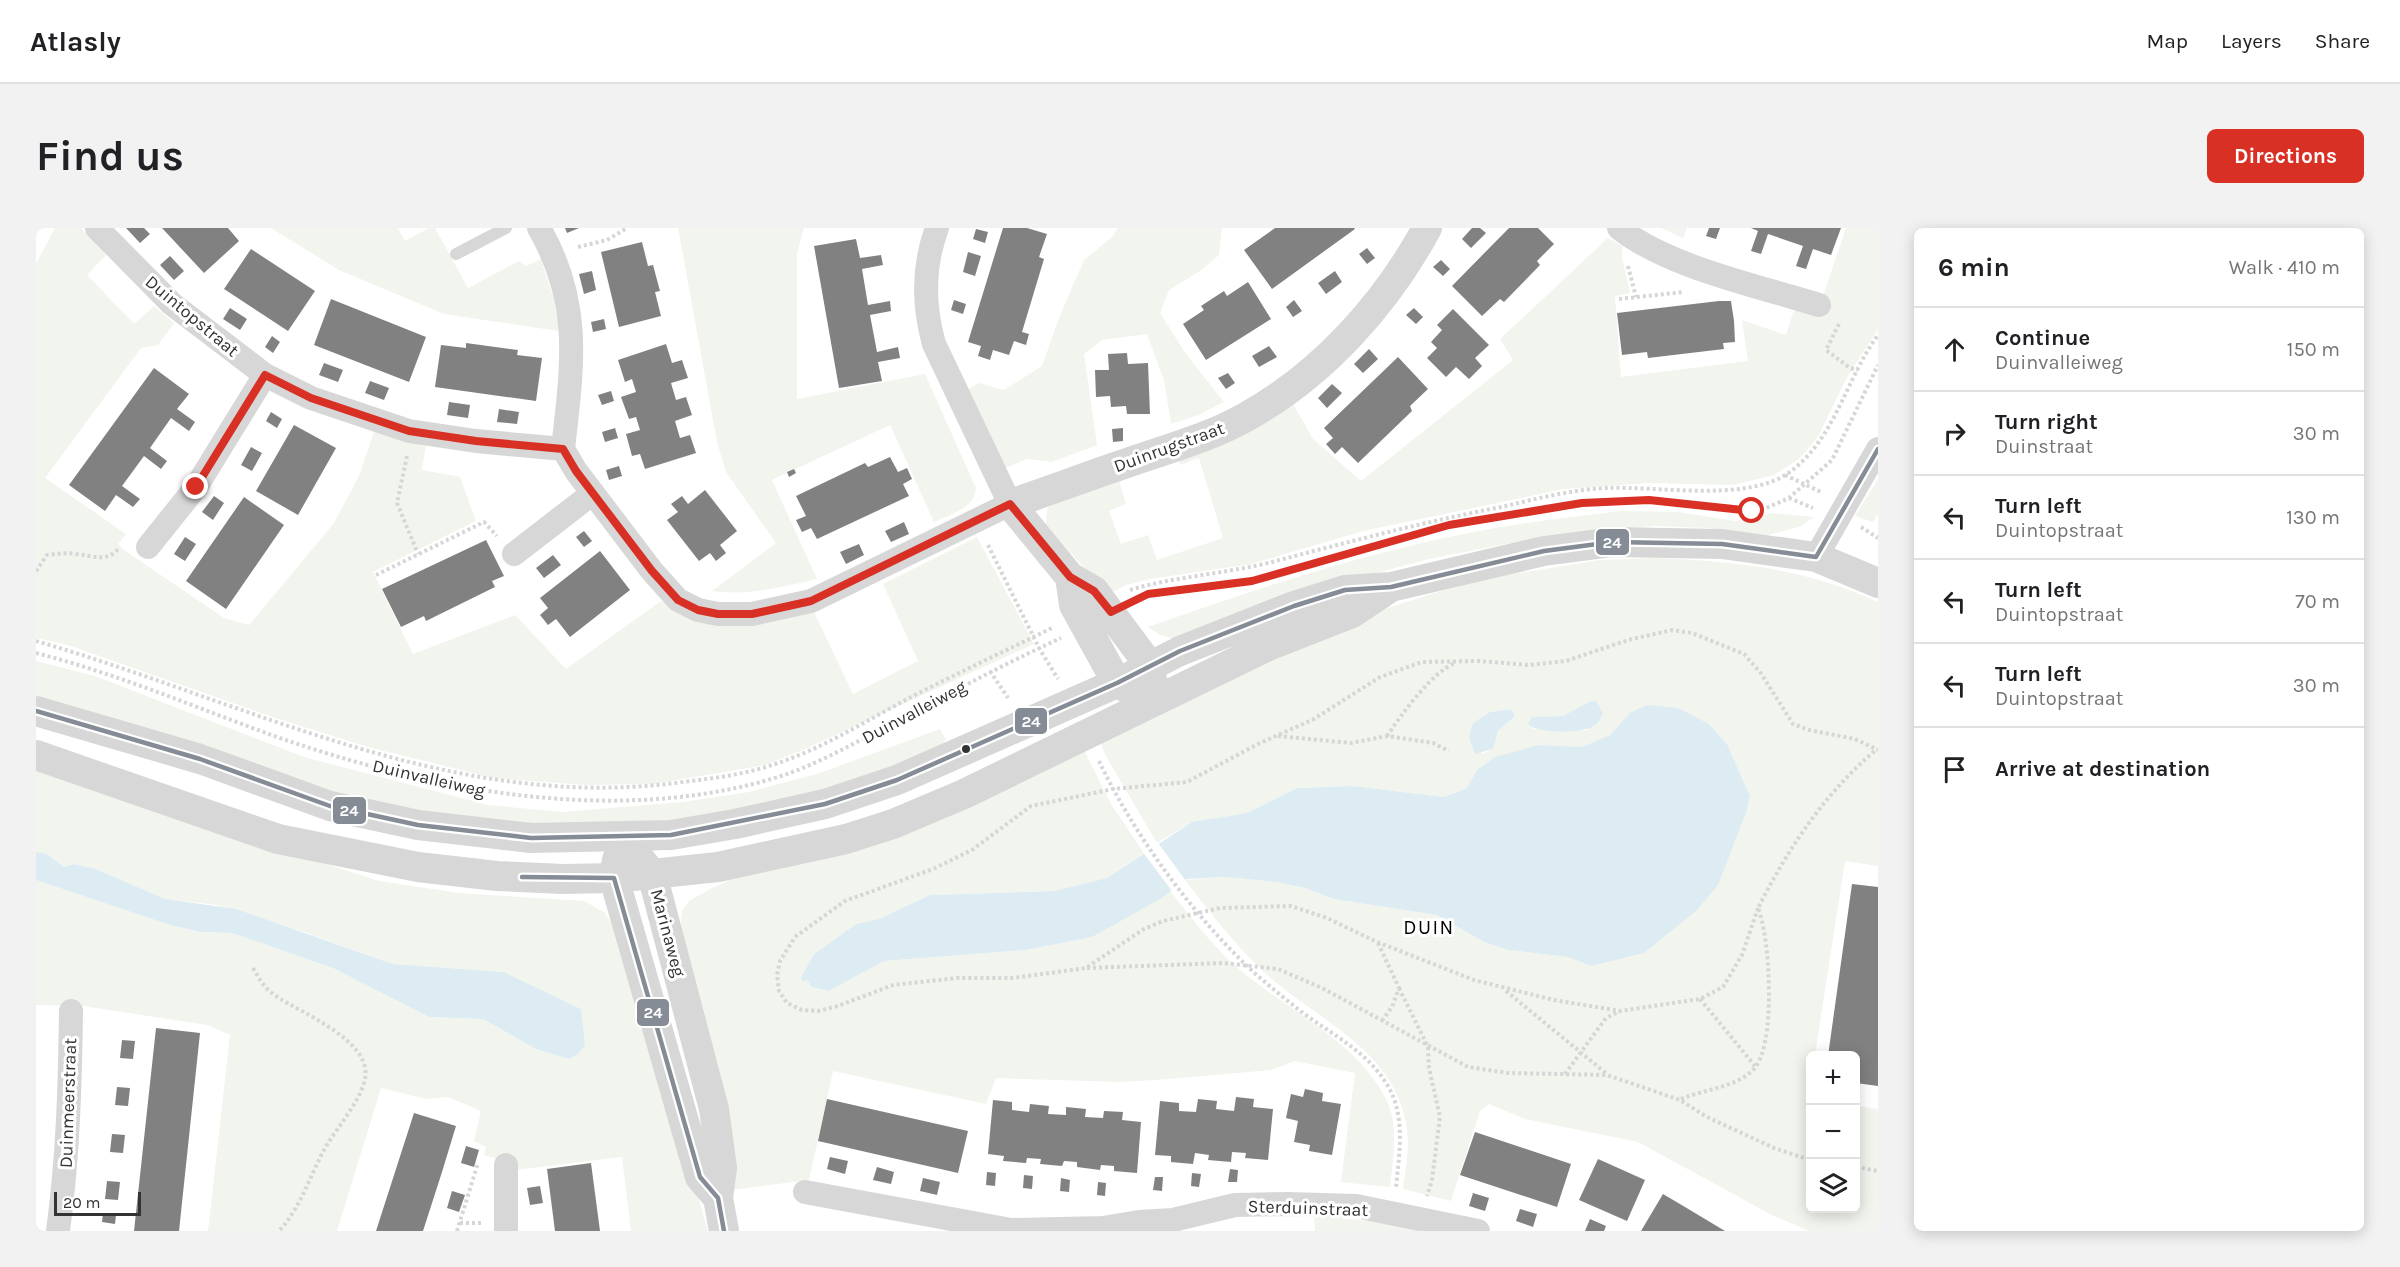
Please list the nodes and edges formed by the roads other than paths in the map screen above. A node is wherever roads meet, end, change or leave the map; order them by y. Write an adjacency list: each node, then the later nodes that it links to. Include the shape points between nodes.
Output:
1 (97, 228): 9 (street, Duintopstraat, via 172,304)
2 (506, 228): 7 (lane)
3 (539, 228): 10 (street, via 568,302 573,354)
4 (937, 228): 13 (street, via 928,263 927,318 934,344)
5 (1427, 228): 13 (street, Duinrugstraat, via 1409,261 1351,332 1281,396 1201,439)
6 (1619, 228): 8 (street, via 1641,244)
7 (456, 254)
8 (1819, 305)
9 (265, 375): 10 (street, Duintopstraat, via 311,398 409,431); 14 (street, via 196,487)
10 (563, 449): 12 (street)
11 (1878, 449): 16 (street)
12 (593, 493): 13 (street, via 678,600 718,614 752,614 811,601); 15 (street)
13 (1010, 504): 19 (street)
14 (148, 547)
15 (514, 554)
16 (1816, 557): 17 (street); 18 (street, via 1722,544 1613,542 1544,551)
17 (1878, 583)
18 (1391, 587): 20 (street, via 1345,590 1294,606); 22 (street, via 1352,613 1268,646)
19 (1094, 612): 20 (street); 21 (street)
20 (1150, 666): 21 (street); 22 (street)
21 (1117, 683): 22 (street); 25 (street, via 897,780 825,804 714,828)
22 (1155, 700): 26 (street, via 964,794 893,824 763,859)
23 (36, 711): 25 (street, via 200,759 330,806 407,823 531,838)
24 (36, 755): 27 (street, via 278,839 418,867 497,876)
25 (621, 838): 26 (street, Marinaweg); 27 (street, Marinaweg)
26 (652, 874): 27 (street); 31 (street, Marinaweg, via 714,1109 722,1168)
27 (614, 878): 31 (street, Marinaweg, via 700,1177)
28 (71, 1011): 33 (street, Duinmeerstraat, via 70,1097)
29 (506, 1165): 34 (street)
30 (805, 1192): 32 (street, Sterduinstraat, via 1011,1230)
31 (718, 1198): 35 (street, Marinaweg)
32 (1174, 1226): 36 (street, Sterduinstraat, via 1235,1205 1356,1206)
33 (58, 1231)
34 (506, 1231)
35 (724, 1231)
36 (1478, 1231)

